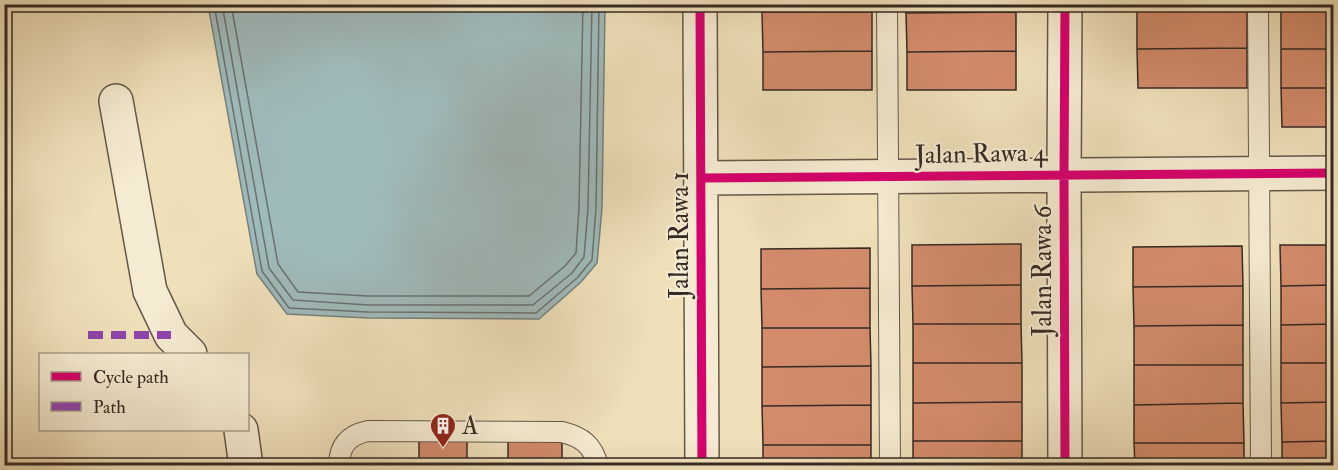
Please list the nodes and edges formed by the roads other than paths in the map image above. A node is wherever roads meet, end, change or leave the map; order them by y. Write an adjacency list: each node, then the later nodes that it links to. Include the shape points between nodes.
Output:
1 (700, 4): 10 (street, Jalan Rawa 1)
2 (887, 4): 9 (lane)
3 (1065, 4): 8 (street, Jalan Rawa 6)
4 (1258, 4): 7 (lane)
5 (116, 101): 11 (street, via 150,291 171,335)
6 (1334, 173): 7 (street, Jalan Rawa 4)
7 (1259, 174): 8 (street, Jalan Rawa 4); 19 (lane)
8 (1064, 175): 9 (street, Jalan Rawa 4); 18 (street, Jalan Rawa 6)
9 (888, 176): 10 (street, Jalan Rawa 4); 17 (lane)
10 (701, 178): 16 (street, Jalan Rawa 1)
11 (189, 353)
12 (241, 431): 13 (street)
13 (246, 465)
14 (339, 465): 15 (lane, via 341,449 348,439 357,433 380,431 562,432 587,443)
15 (598, 465)
16 (702, 465)
17 (890, 465)
18 (1065, 465)
19 (1261, 465)

